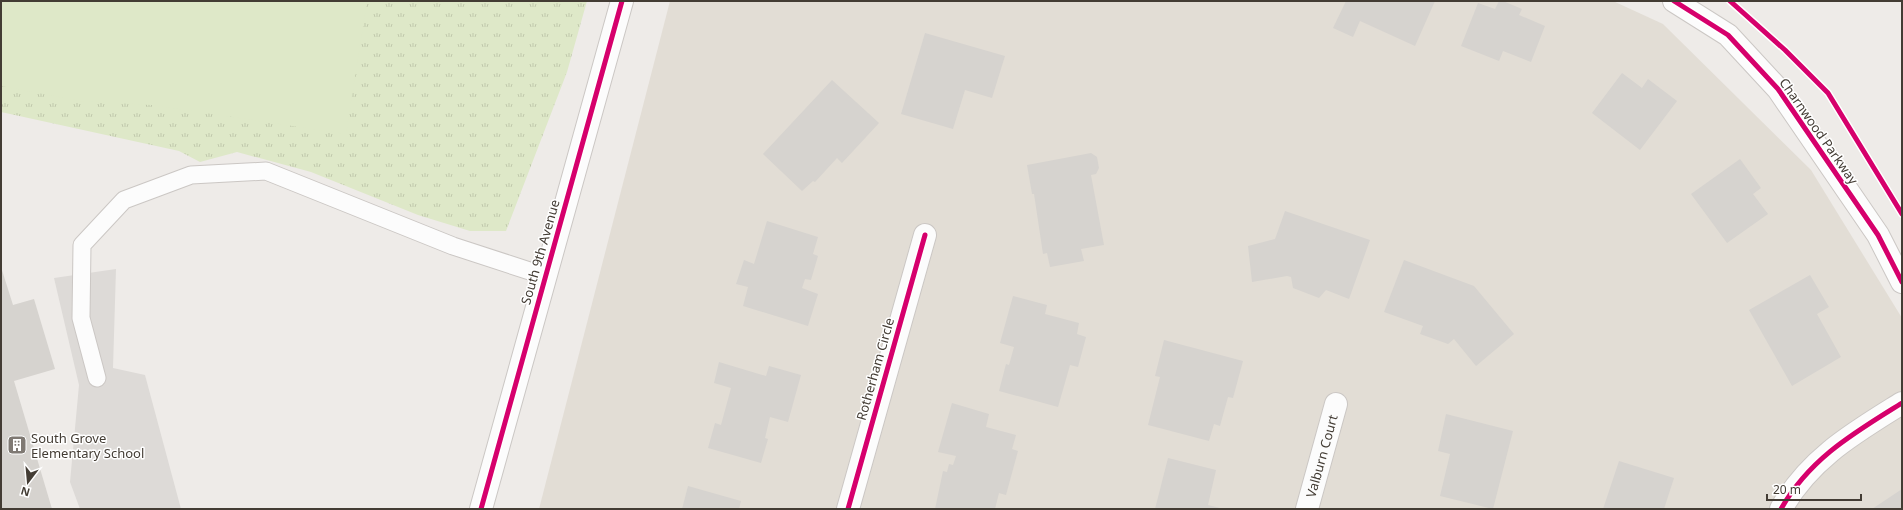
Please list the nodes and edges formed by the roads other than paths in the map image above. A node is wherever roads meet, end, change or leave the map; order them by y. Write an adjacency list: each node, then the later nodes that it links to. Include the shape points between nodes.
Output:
1 (622, 1): 4 (street, South 9th Avenue)
2 (1674, 1): 5 (street, Charnwood Parkway, via 1728,35 1778,89 1878,235)
3 (924, 234): 10 (street, Rotherham Circle)
4 (545, 276): 6 (lane, via 453,246 266,171 191,175 124,200 82,245 80,318); 9 (street, South 9th Avenue)
5 (1902, 282)
6 (97, 378)
7 (1902, 403): 12 (street, via 1846,438 1826,454 1799,482)
8 (1336, 404): 11 (street, Valburn Court)
9 (481, 509)
10 (848, 509)
11 (1307, 509)
12 (1781, 509)

